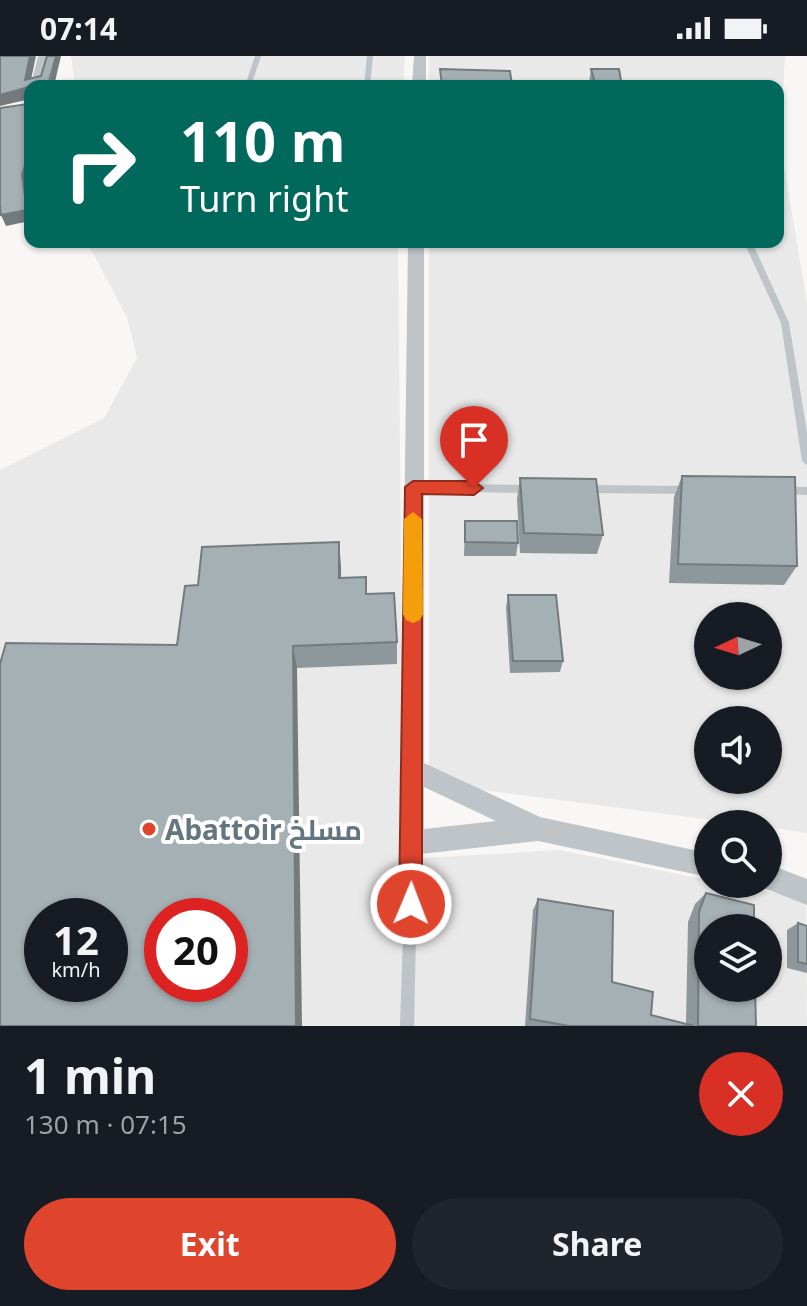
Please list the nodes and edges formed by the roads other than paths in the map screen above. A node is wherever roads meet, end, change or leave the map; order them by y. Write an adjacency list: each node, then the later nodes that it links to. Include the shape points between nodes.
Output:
1 (44, 56): 5 (street)
2 (258, 56): 6 (lane)
3 (370, 56): 7 (lane)
4 (420, 56): 8 (street)
5 (37, 80)
6 (250, 80)
7 (368, 80)
8 (419, 80)
9 (416, 248): 12 (street)
10 (751, 248): 11 (lane, via 785,323)
11 (807, 461)
12 (413, 487): 13 (lane); 18 (street)
13 (539, 489)
14 (571, 489): 15 (lane)
15 (697, 490)
16 (776, 491): 17 (lane)
17 (807, 491)
18 (413, 770): 19 (street); 20 (street)
19 (538, 829): 20 (street); 21 (street)
20 (412, 843): 26 (lane)
21 (694, 862)
22 (807, 874): 23 (street)
23 (782, 877)
24 (782, 882): 25 (street)
25 (807, 892)
26 (407, 1026)

